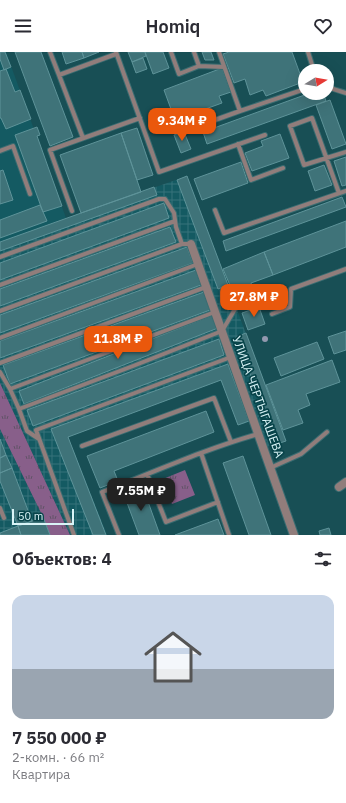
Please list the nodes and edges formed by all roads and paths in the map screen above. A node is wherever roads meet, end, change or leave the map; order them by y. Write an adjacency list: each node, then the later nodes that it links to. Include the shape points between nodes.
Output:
1 (50, 52): 10 (lane)
2 (171, 52): 8 (lane, via 179,74)
3 (194, 52): 8 (lane)
4 (219, 52): 9 (lane)
5 (308, 52): 7 (lane)
6 (116, 53): 10 (lane); 15 (lane)
7 (312, 64)
8 (199, 66): 9 (lane)
9 (224, 67): 14 (lane)
10 (59, 75): 18 (lane)
11 (334, 89): 13 (lane)
12 (298, 91): 14 (lane)
13 (346, 93)
14 (240, 111): 16 (lane)
15 (140, 118): 18 (lane); 19 (lane, via 159,172)
16 (190, 129)
17 (265, 134): 19 (lane)
18 (83, 138): 28 (lane, via 50,150)
19 (238, 144): 23 (lane, via 251,180)
20 (0, 151): 26 (lane, via 13,146)
21 (346, 152): 22 (lane)
22 (327, 158): 22 (lane, via 304,166 290,126 312,118); 25 (lane)
23 (283, 168)
24 (346, 191): 25 (lane)
25 (340, 193): 27 (lane, via 224,233)
26 (30, 194)
27 (215, 210)
28 (72, 211)
29 (175, 221): 30 (lane); 32 (lane, via 174,213 165,198 159,199); 35 (lane)
30 (182, 244): 31 (lane); 38 (lane)
31 (191, 244): 33 (street, УЛИЦА ЧЕРТЫГАШЕВА)
32 (0, 257)
33 (198, 264): 36 (street, УЛИЦА ЧЕРТЫГАШЕВА); 42 (lane)
34 (346, 269): 40 (lane, via 291,289 290,306)
35 (0, 285)
36 (206, 287): 39 (street, УЛИЦА ЧЕРТЫГАШЕВА); 44 (lane)
37 (268, 292): 41 (lane, via 238,304)
38 (0, 311)
39 (215, 312): 41 (street, УЛИЦА ЧЕРТЫГАШЕВА); 46 (lane)
40 (272, 314)
41 (222, 331): 43 (street, УЛИЦА ЧЕРТЫГАШЕВА); 47 (lane)
42 (0, 338)
43 (231, 356): 49 (street, УЛИЦА ЧЕРТЫГАШЕВА); 50 (lane, via 36,430)
44 (0, 363)
45 (0, 372): 46 (lane)
46 (10, 389): 47 (lane)
47 (19, 409): 50 (lane, via 27,430)
48 (327, 432): 54 (lane, via 301,454)
49 (258, 434): 51 (lane); 54 (street, УЛИЦА ЧЕРТЫГАШЕВА)
50 (39, 440): 59 (lane)
51 (231, 442): 52 (lane, via 214,398); 53 (lane)
52 (82, 446)
53 (201, 453): 55 (lane); 56 (lane)
54 (270, 468): 62 (street, УЛИЦА ЧЕРТЫГАШЕВА)
55 (147, 474): 56 (lane, via 166,522); 60 (lane, via 102,492)
56 (218, 502): 61 (lane)
57 (0, 508): 58 (lane)
58 (4, 518)
59 (74, 535)
60 (119, 535)
61 (230, 535)
62 (294, 535)

